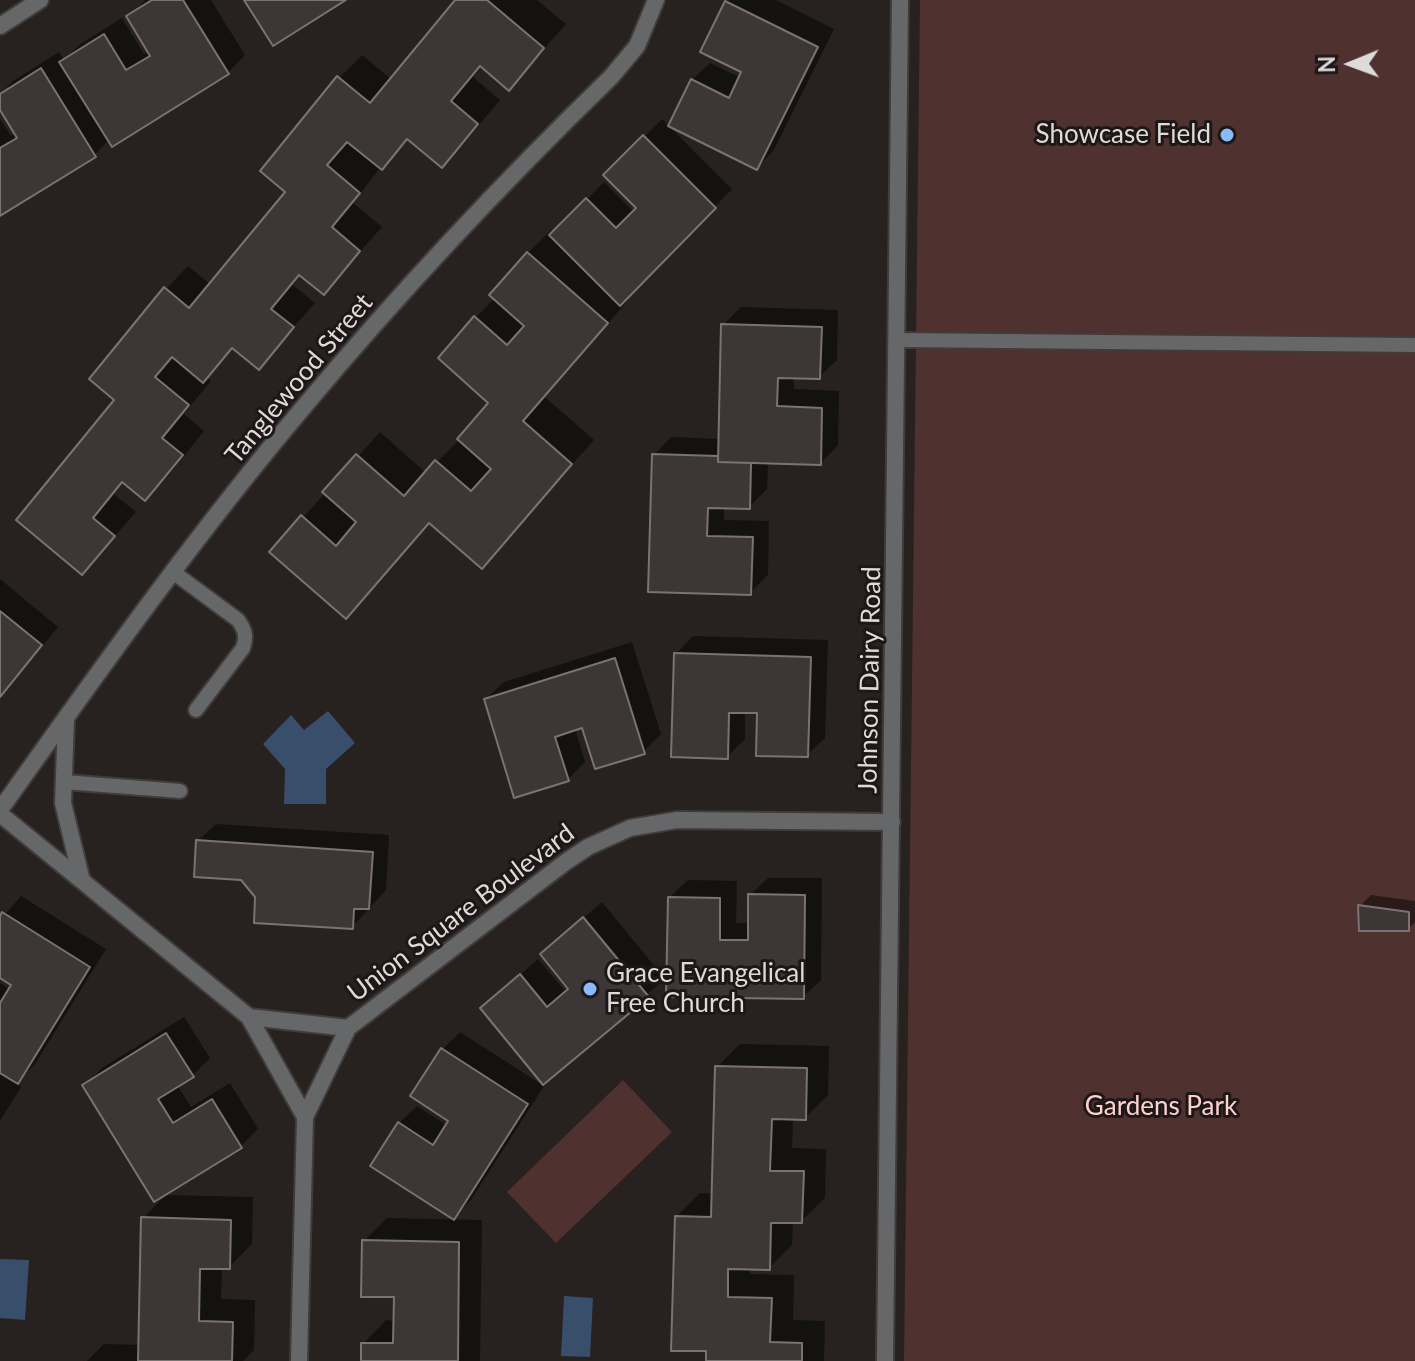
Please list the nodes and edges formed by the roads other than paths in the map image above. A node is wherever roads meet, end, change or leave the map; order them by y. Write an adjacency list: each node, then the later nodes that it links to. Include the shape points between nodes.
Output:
1 (40, 0): 4 (street)
2 (656, 0): 7 (street, Tanglewood Street, via 637,46 611,77 420,274 301,409)
3 (900, 0): 5 (street, Johnson Dairy Road)
4 (0, 26)
5 (898, 340): 6 (lane); 13 (street, Johnson Dairy Road)
6 (1415, 345)
7 (173, 572): 8 (lane, via 238,620 246,639); 9 (street, Tanglewood Street)
8 (196, 710)
9 (66, 719): 10 (street); 12 (street, Tanglewood Street)
10 (64, 782): 11 (lane); 14 (street, via 63,803)
11 (180, 791)
12 (0, 812): 14 (street)
13 (892, 822): 16 (street, Union Square Boulevard, via 677,820 619,832 567,861); 19 (street, Johnson Dairy Road)
14 (82, 881): 15 (street)
15 (249, 1017): 16 (street, Union Square Boulevard); 17 (street)
16 (348, 1028): 17 (street)
17 (305, 1117): 18 (street)
18 (299, 1361)
19 (885, 1361)

